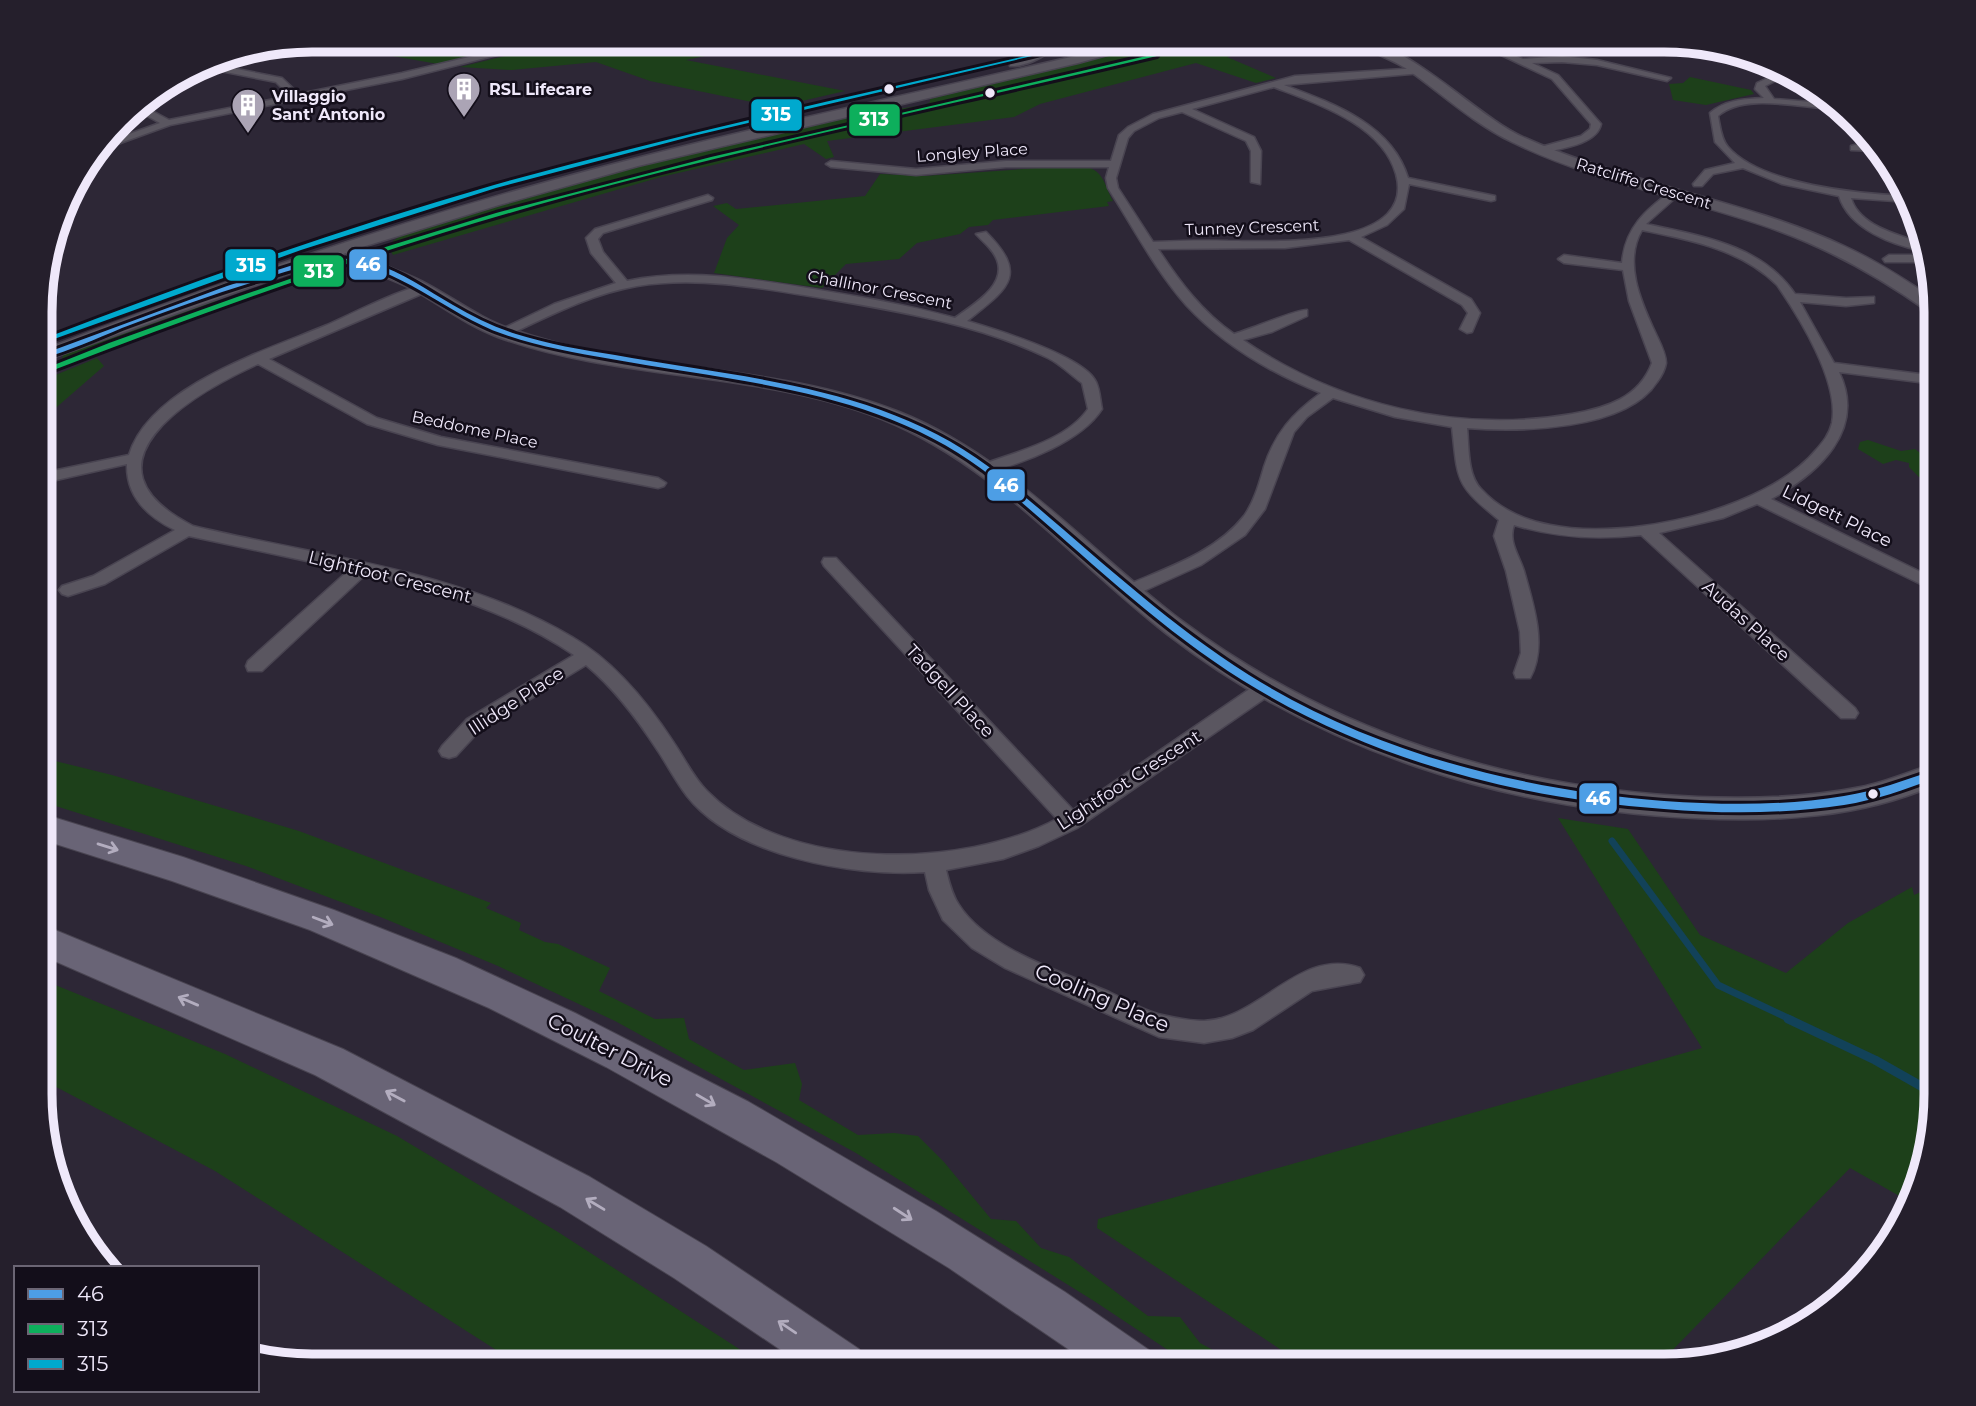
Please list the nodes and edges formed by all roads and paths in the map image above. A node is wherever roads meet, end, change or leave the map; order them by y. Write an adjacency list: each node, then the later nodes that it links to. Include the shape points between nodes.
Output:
1 (505, 52): 16 (street)
2 (1042, 52): 10 (main road)
3 (1052, 52): 10 (main road)
4 (1086, 52): 8 (main road)
5 (1105, 52): 8 (main road)
6 (1389, 52): 12 (main road, Ratcliffe Crescent)
7 (1503, 52): 9 (street)
8 (1092, 55): 37 (main road)
9 (1525, 61): 13 (street, via 1577,59); 25 (street, via 1555,78 1597,124 1585,138)
10 (1003, 68): 37 (main road, via 629,154)
11 (222, 69): 16 (street, via 279,80)
12 (1419, 71): 15 (street, via 1325,76); 25 (main road, Ratcliffe Crescent, via 1483,121)
13 (1667, 78)
14 (1777, 79): 17 (street, via 1760,85)
15 (1274, 85): 19 (street); 29 (street, via 1331,108 1369,130 1398,161)
16 (297, 97): 21 (street)
17 (1771, 102): 18 (street); 28 (street, via 1732,104 1714,112 1719,142)
18 (1822, 106)
19 (1184, 109): 26 (street, via 1130,129); 30 (street, via 1250,139 1256,151)
20 (147, 112): 21 (street)
21 (168, 123): 22 (street)
22 (116, 142)
23 (1854, 148): 24 (street)
24 (1865, 149)
25 (1541, 150): 32 (main road, Ratcliffe Crescent)
26 (1114, 163): 27 (street, Longley Place, via 1006,164 916,172); 43 (street, via 1113,188)
27 (831, 164)
28 (1745, 164): 31 (street, via 1709,172); 33 (street, via 1780,179)
29 (1403, 180): 35 (street); 40 (street, Tunney Crescent, via 1402,202 1392,216)
30 (1255, 182)
31 (1698, 184)
32 (1676, 192): 38 (street); 53 (main road, Ratcliffe Crescent, via 1833,247)
33 (1844, 194): 36 (street); 41 (street, via 1848,209 1857,217)
34 (708, 198): 50 (street, via 599,231 592,238 597,253)
35 (1491, 198)
36 (1897, 198)
37 (400, 224): 42 (main road, via 365,231); 44 (main road); 48 (main road, via 383,244)
38 (1638, 226): 49 (street, via 1627,251); 54 (street, via 1708,243 1751,260 1780,280)
39 (982, 234): 57 (street, via 1003,256 1004,279)
40 (1351, 236): 43 (street, Tunney Crescent, via 1299,244); 58 (street, via 1467,302 1474,313)
41 (1915, 244)
42 (349, 245): 44 (main road); 48 (main road, via 352,252); 51 (main road)
43 (1152, 247): 61 (street, via 1184,295)
44 (295, 251): 60 (main road)
45 (1564, 258): 49 (street)
46 (1889, 259): 47 (street)
47 (1918, 259)
48 (382, 265): 51 (main road, via 320,261); 52 (main road)
49 (1626, 267): 67 (street, via 1658,356 1655,377 1645,391 1616,408 1574,420 1520,426)
50 (624, 285): 57 (street, Challinor Crescent, via 681,278 728,281); 59 (street, Challinor Crescent, via 587,295)
51 (231, 286): 62 (main road)
52 (422, 289): 59 (main road); 63 (street)
53 (1923, 293)
54 (1790, 297): 55 (street); 64 (street)
55 (1870, 300)
56 (1301, 313): 61 (street)
57 (958, 321): 69 (street, Challinor Crescent, via 1064,359 1086,375 1096,392 1095,410 1079,427)
58 (1467, 329)
59 (503, 332): 69 (main road, via 564,349 817,392 900,419 937,436)
60 (52, 336)
61 (1232, 339): 66 (street)
62 (52, 353)
63 (258, 358): 68 (street, via 179,402 151,429); 71 (street, Beddome Place, via 346,408 403,432)
64 (1829, 366): 65 (street); 72 (street, via 1840,411 1834,438 1808,470)
65 (1924, 379)
66 (1332, 392): 67 (street, via 1398,414); 80 (street, via 1287,431 1262,500 1241,530 1189,564)
67 (1460, 425): 73 (street, via 1467,481 1480,499)
68 (135, 458): 70 (street); 74 (street, Lightfoot Crescent, via 134,478 142,498)
69 (986, 468): 80 (main road)
70 (52, 476)
71 (658, 483)
72 (1761, 500): 75 (street, via 1709,518); 78 (street, Lidgett Place)
73 (1508, 517): 75 (street, via 1561,533); 83 (street, via 1502,537 1529,632 1530,653)
74 (187, 530): 77 (street, Lightfoot Crescent); 79 (street, via 99,580)
75 (1645, 530): 85 (street, Audas Place)
76 (830, 562): 88 (street, Tadgell Place)
77 (361, 569): 81 (street, Lightfoot Crescent, via 489,602 531,620); 82 (street)
78 (1924, 581)
79 (68, 590)
80 (1131, 590): 84 (main road, via 1193,642)
81 (587, 656): 86 (street, Illidge Place, via 474,724); 90 (street, Lightfoot Crescent, via 643,713 704,802 729,819 776,841 848,861)
82 (255, 666)
83 (1523, 673)
84 (1264, 689): 87 (main road, via 1354,733 1472,774 1574,797 1692,808 1786,809 1862,799); 88 (street, Lightfoot Crescent)
85 (1848, 713)
86 (449, 751)
87 (1924, 778)
88 (1071, 821): 90 (street, Lightfoot Crescent, via 1008,848)
89 (52, 830): 94 (main road, Coulter Drive, one-way to 94, via 324,921 500,995 690,1090 895,1208)
90 (934, 863): 92 (street, Cooling Place, via 951,913 980,941 1013,961 1158,1026 1204,1032 1232,1027 1305,983)
91 (52, 944): 93 (main road, one-way to 91, via 690,1262 563,1185 329,1062)
92 (1352, 975)
93 (827, 1354)
94 (1115, 1354)

